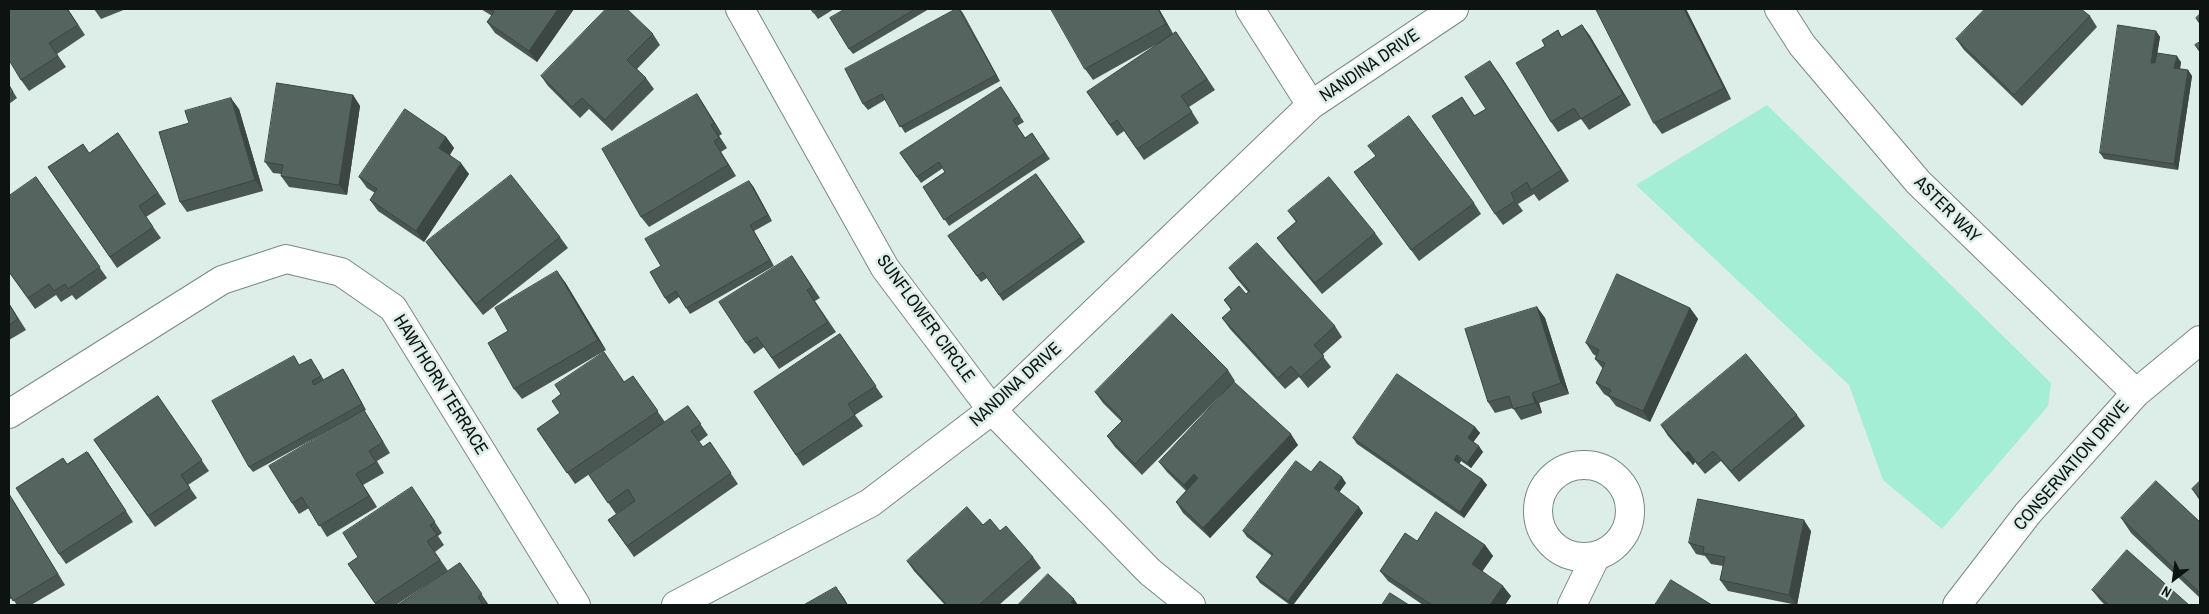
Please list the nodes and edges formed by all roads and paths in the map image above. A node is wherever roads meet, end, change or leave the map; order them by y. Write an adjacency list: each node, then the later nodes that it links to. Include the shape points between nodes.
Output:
1 (740, 9): 8 (street, SUNFLOWER CIRCLE, via 885,268)
2 (1250, 9): 5 (street, NANDINA DRIVE)
3 (1454, 9): 5 (street, NANDINA DRIVE)
4 (1779, 9): 7 (street, ASTER WAY, via 1802,45 1918,182)
5 (1310, 106): 8 (street, NANDINA DRIVE)
6 (2200, 340): 7 (street, CONSERVATION DRIVE)
7 (2136, 392): 15 (street, CONSERVATION DRIVE, via 2028,513)
8 (992, 410): 12 (street, NANDINA DRIVE, via 870,503); 13 (street, SUNFLOWER CIRCLE, via 1150,572)
9 (9, 414): 11 (street, HAWTHORN TERRACE, via 222,280 286,259 341,272 393,308)
10 (1596, 556): 14 (street)
11 (576, 605)
12 (676, 605)
13 (1191, 605)
14 (1572, 605)
15 (1957, 605)

